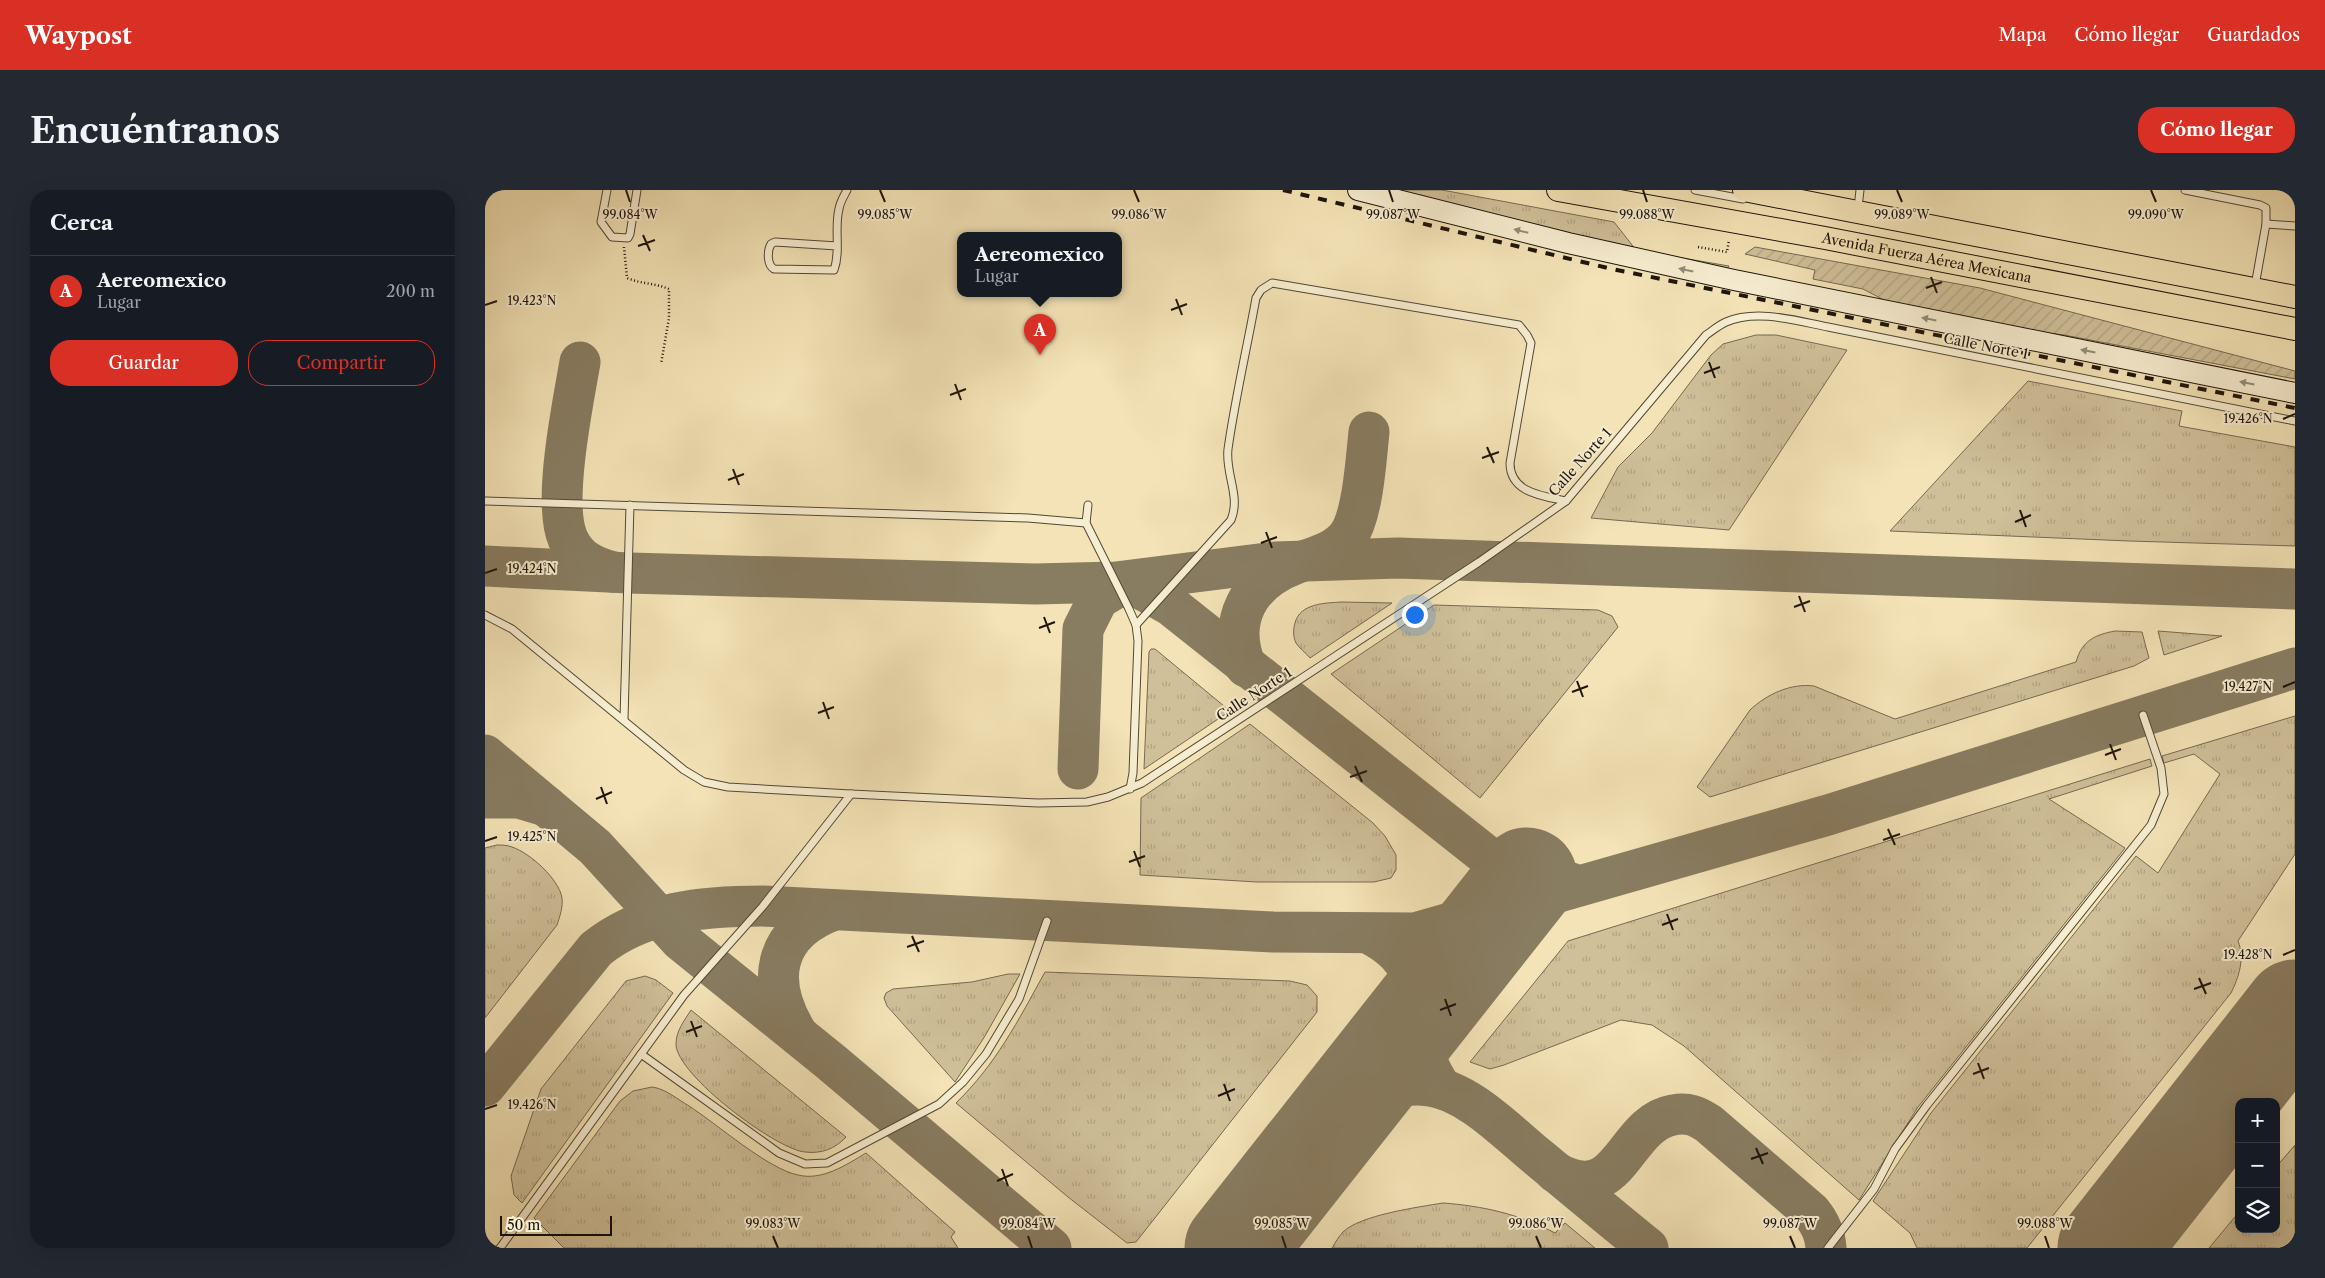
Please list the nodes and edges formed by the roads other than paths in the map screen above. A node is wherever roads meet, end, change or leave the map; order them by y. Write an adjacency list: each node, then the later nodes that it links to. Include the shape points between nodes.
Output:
1 (607, 190): 2 (lane, via 601,222 612,237 623,238 630,234)
2 (637, 190)
3 (847, 190): 12 (lane, via 838,209)
4 (1358, 190): 16 (street, one-way to 4, via 1578,246)
5 (1558, 190): 21 (main road, Avenida Fuerza Aérea Mexicana)
6 (1695, 190): 8 (lane)
7 (2185, 190): 10 (lane, via 2260,205 2266,208)
8 (1761, 196): 9 (main road); 14 (lane)
9 (1858, 200): 17 (main road)
10 (2267, 224): 11 (lane); 17 (lane)
11 (2295, 226)
12 (837, 246): 12 (lane, via 775,242 769,248 769,263 774,269 831,271 835,267)
13 (2071, 277): 23 (lane)
14 (2150, 277)
15 (1767, 278): 16 (lane)
16 (1734, 280): 22 (street)
17 (2255, 289): 18 (main road); 19 (main road)
18 (2295, 290)
19 (2295, 297)
20 (1863, 298): 22 (lane)
21 (2174, 306): 24 (main road, Avenida Fuerza Aérea Mexicana); 25 (main road)
22 (1893, 311): 26 (street, one-way to 22)
23 (2295, 322)
24 (2295, 329)
25 (2295, 343)
26 (2295, 393)
27 (2295, 421): 28 (lane, Calle Norte 1, via 1833,328 1776,318 1748,317 1724,322 1706,335)
28 (1566, 500): 34 (lane, via 1523,489 1511,474 1510,463 1531,343 1519,325 1272,282 1256,298 1228,451 1235,502 1231,520); 37 (lane, Calle Norte 1, via 1471,568)
29 (485, 501): 31 (lane)
30 (1088, 504): 32 (lane)
31 (630, 505): 32 (lane, via 1028,518); 36 (lane)
32 (1086, 523): 34 (lane)
33 (485, 615): 36 (lane, Calle Norte 1, via 511,629)
34 (1135, 625): 37 (lane, via 1138,641)
35 (2143, 715): 42 (lane, via 2161,768 2164,794 2151,825 1927,1105 1895,1149 1873,1189)
36 (624, 719): 38 (lane, Calle Norte 1, via 684,770 704,782 729,787)
37 (1130, 789): 38 (lane, Calle Norte 1, via 1087,802 1071,803)
38 (851, 794): 40 (lane, via 763,906 684,995)
39 (1047, 921): 40 (lane, via 1019,999 987,1054 963,1082 939,1104 827,1163 805,1164 779,1153)
40 (641, 1054): 41 (lane)
41 (500, 1248)
42 (1828, 1248)

